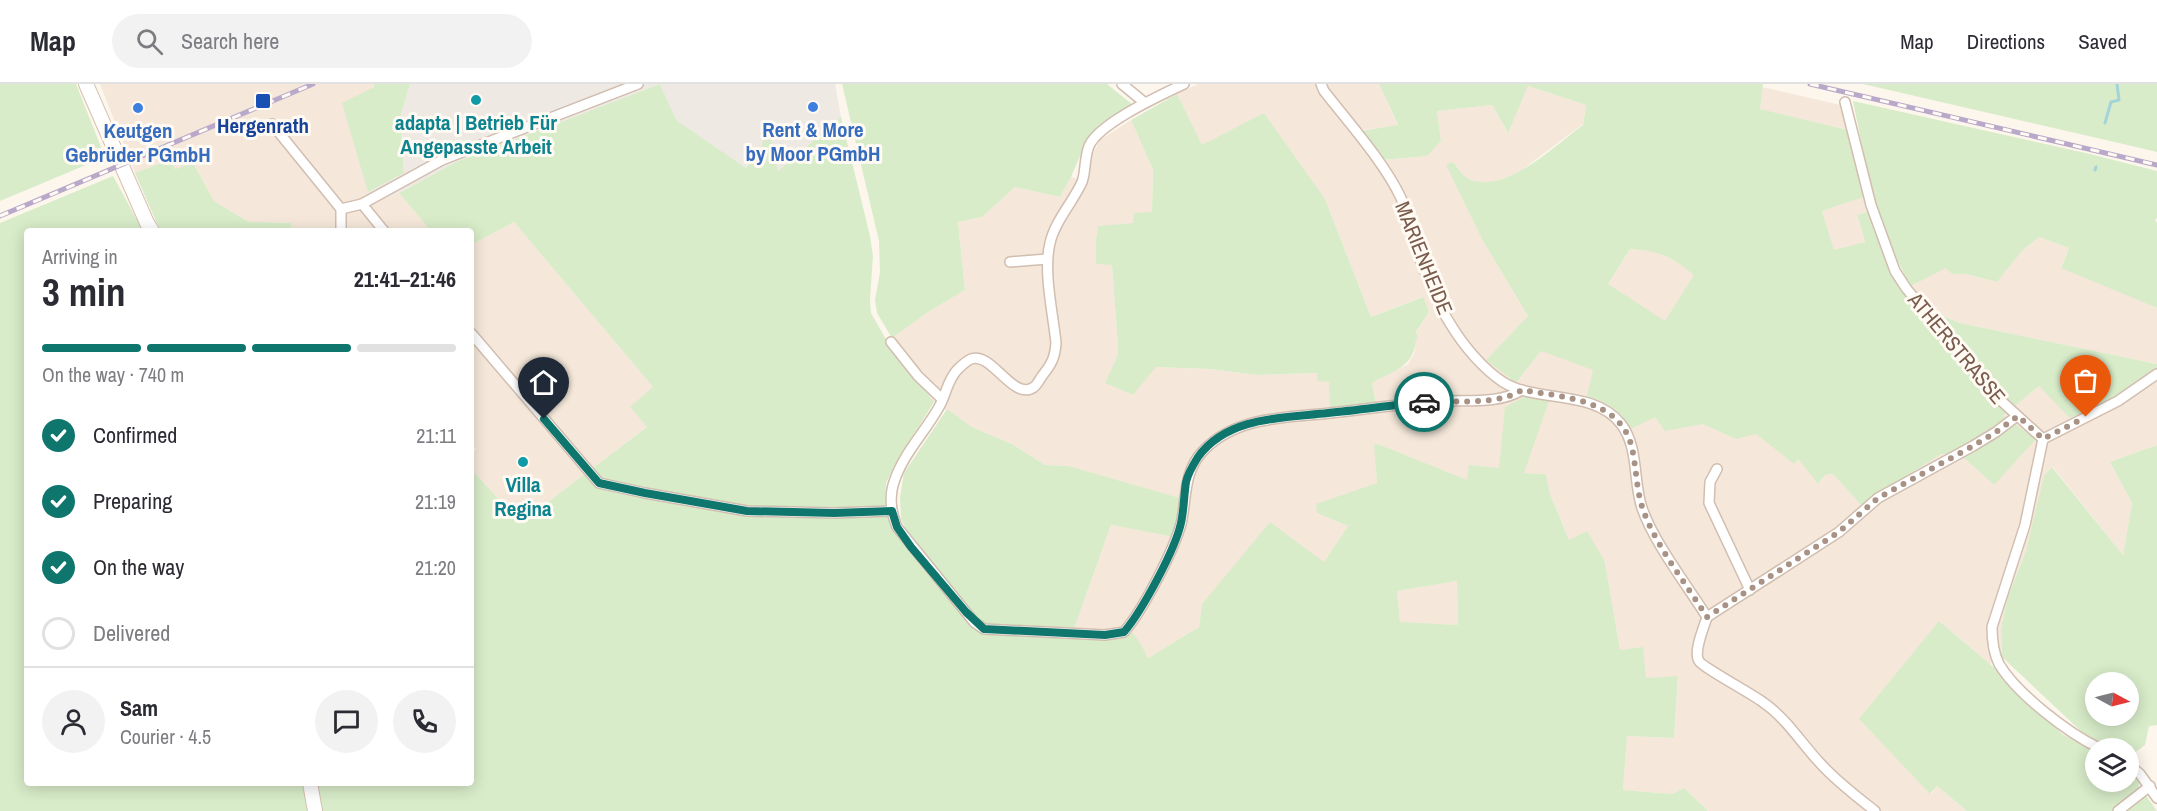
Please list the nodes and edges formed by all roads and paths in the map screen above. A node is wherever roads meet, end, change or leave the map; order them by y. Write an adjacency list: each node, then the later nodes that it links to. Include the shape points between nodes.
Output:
1 (86, 84): 11 (street)
2 (639, 84): 9 (street, via 442,160)
3 (1122, 84): 7 (street)
4 (1184, 84): 7 (street)
5 (1321, 84): 19 (street, MARIENHEIDE, via 1401,199 1420,259 1450,325 1479,361 1503,382)
6 (1845, 102): 21 (street, ATHERSTRASSE, via 1871,205 1895,271 1973,370)
7 (1145, 103): 14 (street, via 1090,143 1083,180 1050,241)
8 (272, 124): 10 (street)
9 (362, 204): 10 (street); 13 (street)
10 (341, 209): 12 (street)
11 (150, 228)
12 (341, 228)
13 (382, 228)
14 (1047, 259): 15 (street); 20 (street, via 1056,343 1051,365 1034,387 1027,389 1017,388 984,360 969,360 956,371)
15 (1010, 262)
16 (474, 337): 24 (street, via 599,483 747,511)
17 (891, 342): 20 (street)
18 (2157, 374): 22 (street, via 2118,401)
19 (1522, 390): 24 (street, via 1500,399 1277,417 1233,429 1203,452 1192,466 1174,544 1124,632 1105,635 984,629 911,547 897,527); 26 (street, MARIENHEIDE, via 1583,401 1622,424 1649,526)
20 (942, 399): 24 (street, via 900,467 892,489)
21 (2018, 416): 22 (street, ATHERSTRASSE); 25 (street, via 1973,446 1878,498 1839,532)
22 (2043, 439): 27 (street, via 2025,525 1994,620 1992,643 1999,663 2021,689 2064,727)
23 (1718, 469): 25 (street, via 1710,482 1709,503)
24 (892, 511)
25 (1750, 590): 26 (street)
26 (1707, 617): 33 (street, via 1698,661 1766,704 1822,765)
27 (2085, 740)
28 (2139, 773): 30 (street)
29 (311, 786): 32 (street)
30 (2150, 786): 31 (street); 34 (street)
31 (2157, 798)
32 (315, 811)
33 (1875, 811)
34 (2118, 811)

